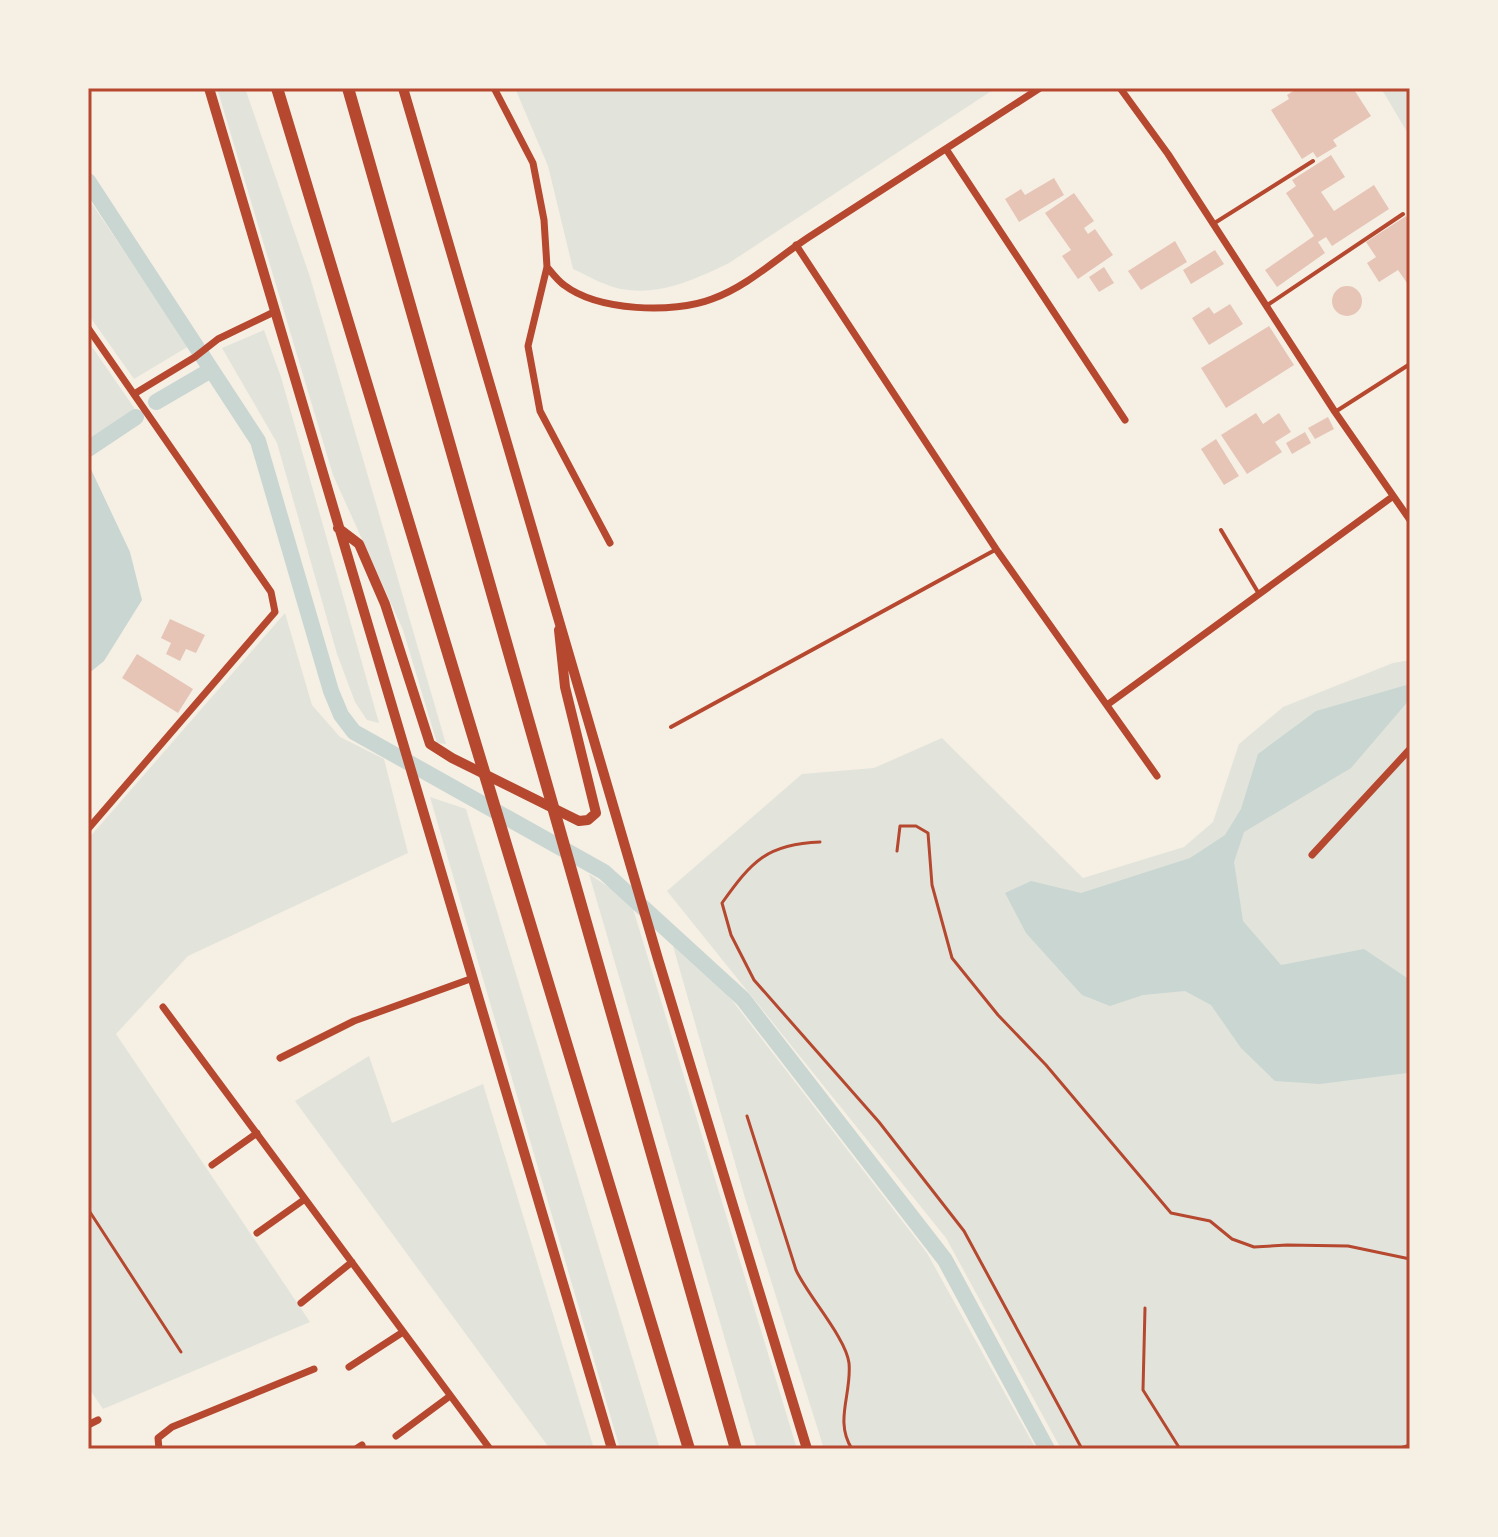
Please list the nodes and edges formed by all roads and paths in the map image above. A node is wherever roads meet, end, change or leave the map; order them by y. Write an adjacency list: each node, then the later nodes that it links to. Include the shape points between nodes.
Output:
1 (209, 88): 15 (main road)
2 (277, 88): 62 (highway)
3 (348, 88): 63 (highway)
4 (403, 88): 28 (main road)
5 (494, 88): 13 (street, via 533,163)
6 (1040, 88): 8 (street)
7 (1120, 88): 11 (street)
8 (946, 149): 12 (street); 20 (street)
9 (1313, 161): 11 (lane)
10 (1403, 214): 14 (lane)
11 (1212, 225): 14 (street)
12 (796, 245): 13 (street, via 728,292 679,307 608,303 563,285); 26 (street)
13 (547, 267): 25 (street, via 528,346 529,366 540,411)
14 (1266, 306): 19 (street)
15 (276, 311): 18 (street, via 218,339); 23 (main road)
16 (88, 328): 18 (street)
17 (1410, 364): 19 (lane)
18 (134, 394): 33 (street, via 271,592 275,612)
19 (1335, 412): 21 (street)
20 (1125, 420)
21 (1392, 497): 22 (street); 27 (street)
22 (1410, 520)
23 (338, 528): 28 (main road, via 359,544 380,592 430,744 579,821 588,820 596,813 565,687); 37 (main road)
24 (1221, 530): 27 (lane)
25 (610, 543)
26 (996, 549): 29 (street); 30 (lane)
27 (1259, 594): 29 (street)
28 (555, 601): 64 (main road)
29 (1107, 705): 32 (street)
30 (671, 727)
31 (1410, 749): 36 (street)
32 (1157, 776)
33 (88, 829)
34 (820, 842): 66 (path, via 765,853 738,881 722,903 731,935 754,980 879,1122 964,1231)
35 (897, 851): 46 (path, via 900,826 928,833 932,885 952,958 1171,1213 1210,1221 1232,1239 1254,1247 1348,1246)
36 (1312, 855)
37 (473, 978): 39 (street, via 354,1021); 61 (main road)
38 (163, 1007): 41 (street)
39 (280, 1058)
40 (747, 1116): 65 (path, via 796,1270 846,1350 849,1373 842,1419)
41 (257, 1133): 42 (street); 43 (street)
42 (212, 1165)
43 (305, 1199): 45 (street); 47 (street)
44 (88, 1209): 51 (path)
45 (257, 1233)
46 (1410, 1259)
47 (352, 1262): 48 (street); 50 (street)
48 (301, 1303)
49 (1145, 1308): 67 (path, via 1143,1390)
50 (403, 1332): 52 (street); 54 (street)
51 (181, 1352)
52 (349, 1367)
53 (314, 1369): 59 (street, via 172,1427 158,1438)
54 (450, 1396): 57 (street); 60 (street)
55 (98, 1420): 56 (street)
56 (88, 1425)
57 (396, 1436)
58 (1410, 1445): 68 (path)
59 (159, 1449)
60 (490, 1449)
61 (612, 1449)
62 (689, 1449)
63 (736, 1449)
64 (807, 1449)
65 (852, 1449)
66 (1082, 1449)
67 (1180, 1449)
68 (1397, 1449)

